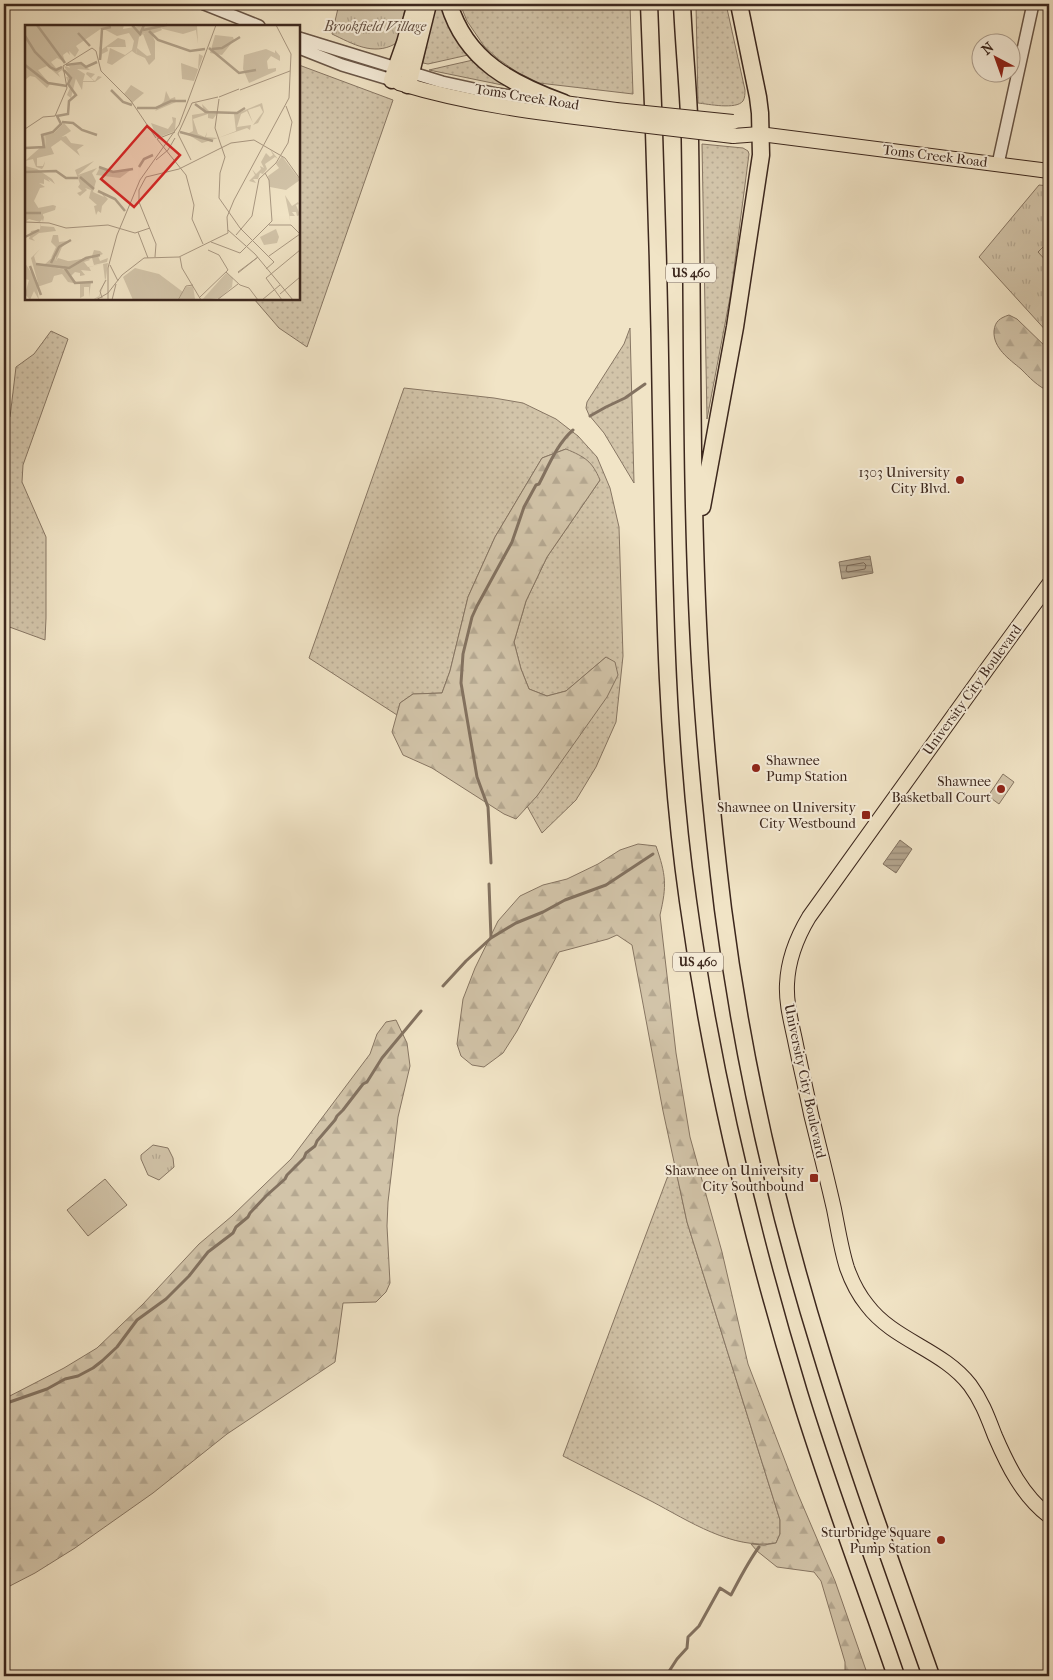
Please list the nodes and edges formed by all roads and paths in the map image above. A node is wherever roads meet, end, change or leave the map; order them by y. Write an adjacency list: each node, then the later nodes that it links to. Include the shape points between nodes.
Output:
1 (204, 4): 9 (street)
2 (416, 4): 12 (highway, via 405,43)
3 (428, 4): 12 (highway)
4 (449, 4): 13 (highway, via 469,44 491,67 527,89)
5 (649, 4): 21 (highway, US 460, via 658,221 666,660 688,900 722,1096 762,1266 815,1443)
6 (682, 4): 18 (highway, US 460, via 690,137)
7 (739, 4): 15 (highway, via 758,97)
8 (1033, 4): 16 (street)
9 (256, 25)
10 (300, 38): 12 (street, Toms Creek Road)
11 (300, 48): 12 (street, Toms Creek Road, via 342,65)
12 (402, 76): 13 (street, Toms Creek Road); 14 (main road, Toms Creek Road, via 439,95 494,107)
13 (564, 103): 14 (main road, Toms Creek Road)
14 (616, 116): 15 (main road, Toms Creek Road, bridge)
15 (760, 134): 16 (main road, Toms Creek Road); 18 (highway, via 761,155 735,327)
16 (998, 164): 17 (main road, Toms Creek Road)
17 (1049, 171)
18 (696, 542): 22 (highway, US 460, via 709,788 728,942 753,1078 785,1222 818,1343)
19 (1049, 584): 20 (main road, University City Boulevard, via 809,917 792,953 787,984 789,1014 801,1069 843,1252 854,1285 884,1324 941,1358 969,1384 987,1414 1015,1478)
20 (1049, 1516)
21 (896, 1676)
22 (930, 1676)

